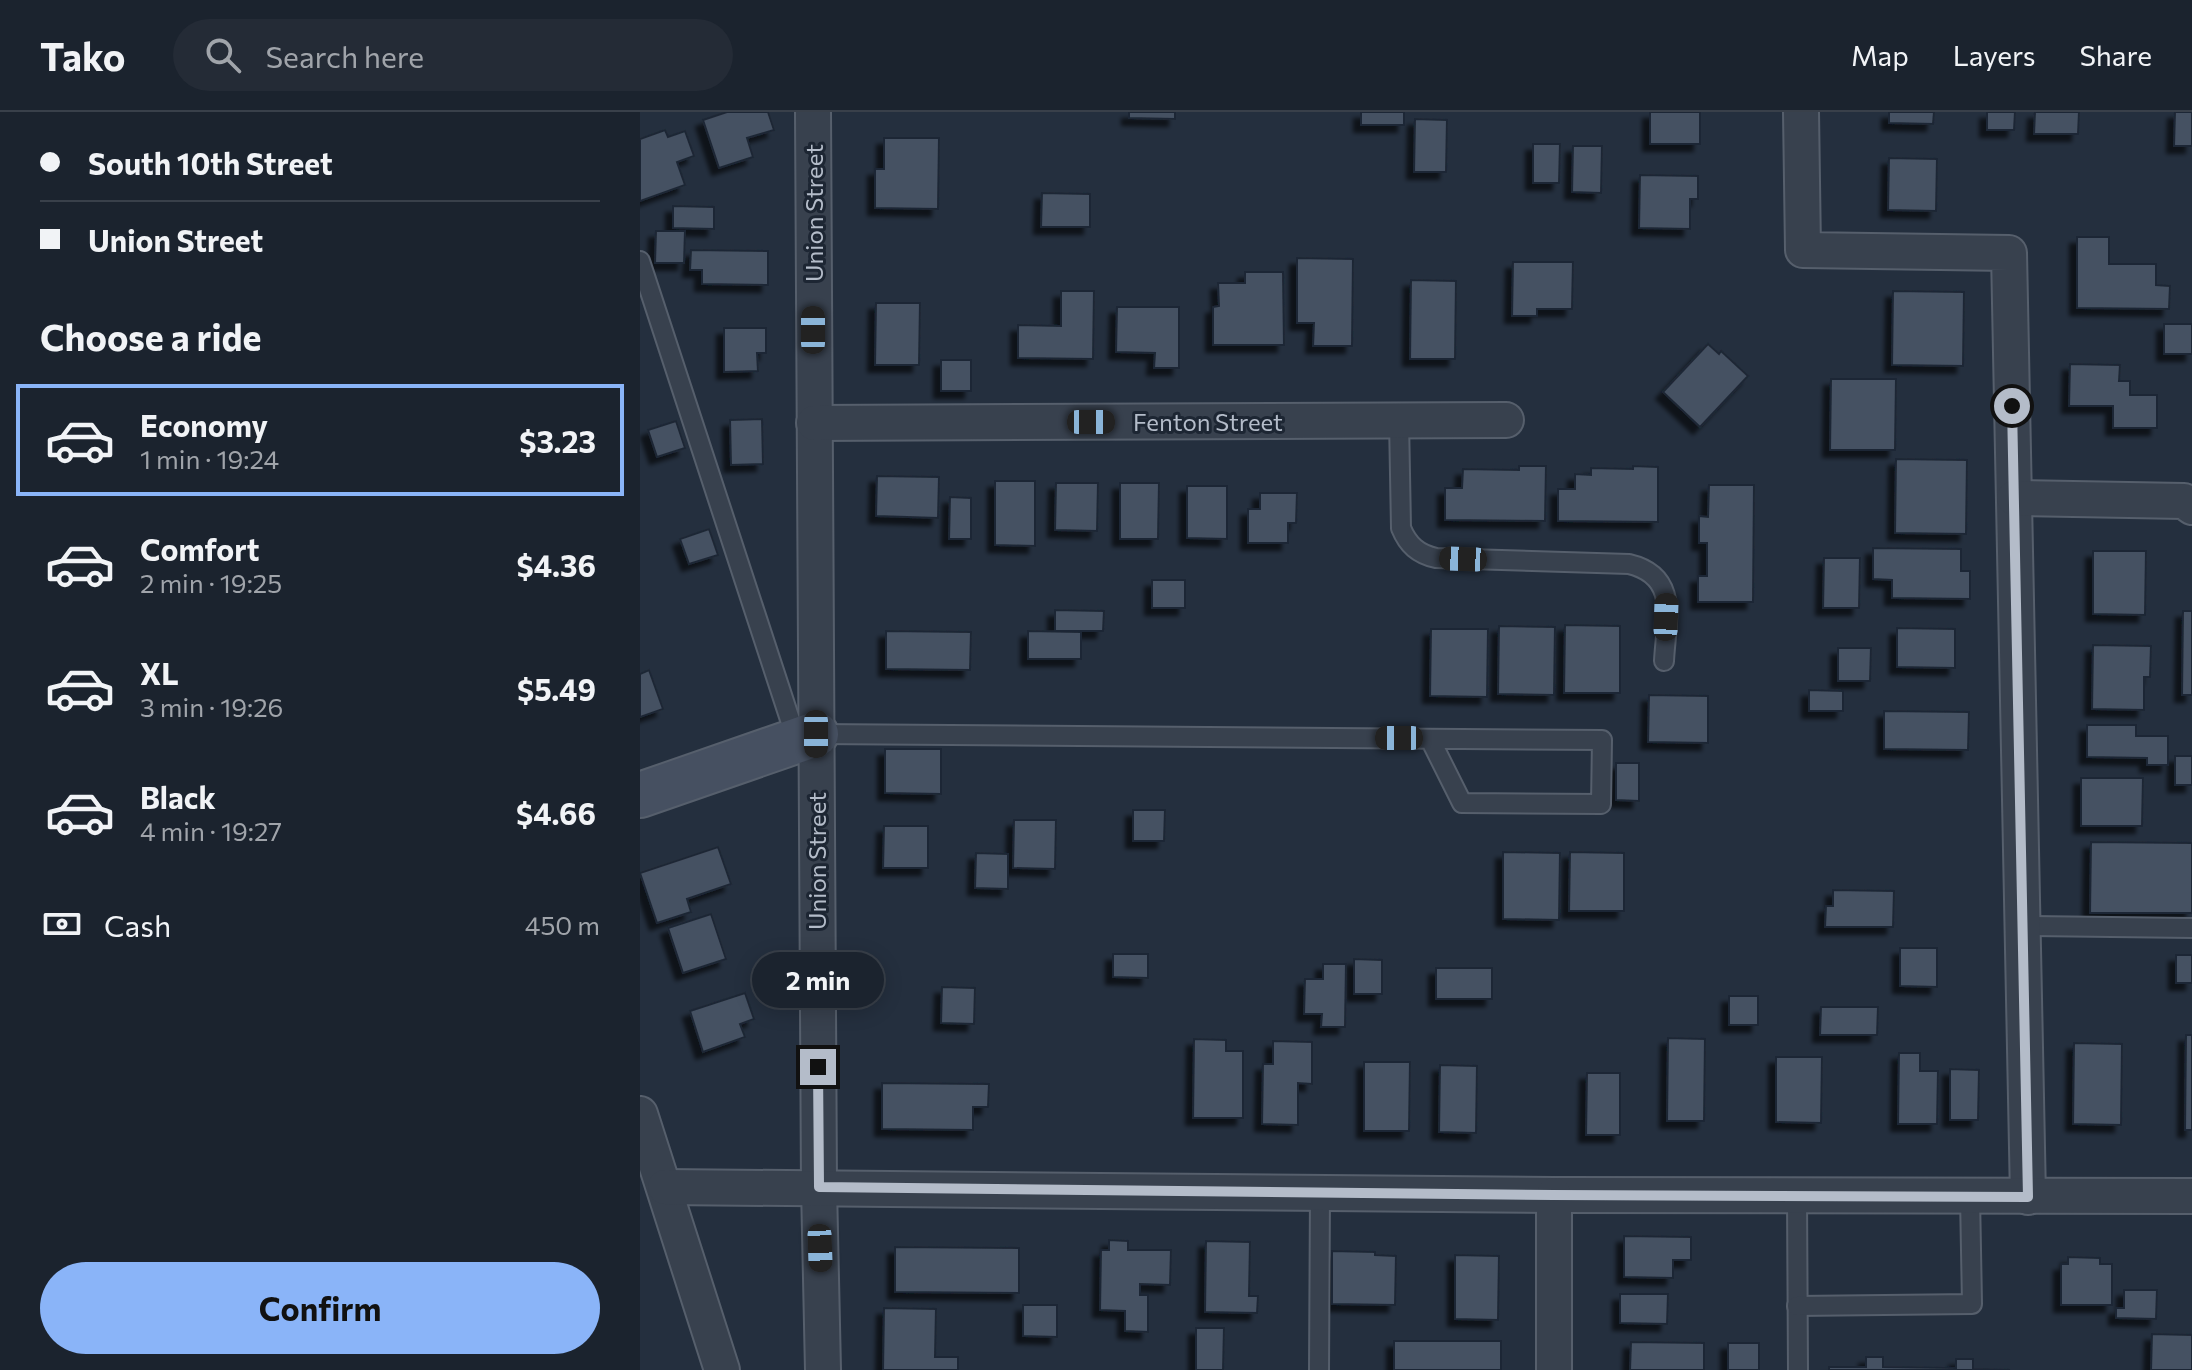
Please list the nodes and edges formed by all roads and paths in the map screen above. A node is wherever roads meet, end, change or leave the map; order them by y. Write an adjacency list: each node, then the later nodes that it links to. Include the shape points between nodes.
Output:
1 (813, 112): 6 (street, Union Street)
2 (1801, 112): 7 (street, via 1803,250 2009,253)
3 (640, 261): 10 (lane)
4 (1399, 420): 5 (street, Fenton Street); 6 (street, Fenton Street); 9 (lane, via 1401,528 1421,555 1643,567 1659,579 1666,595)
5 (1506, 420)
6 (814, 423): 10 (street, Union Street)
7 (2014, 498): 8 (street, via 2184,501); 13 (street)
8 (2192, 507)
9 (1664, 661)
10 (806, 738): 11 (lane); 12 (street); 17 (street, Union Street)
11 (1430, 739): 11 (lane, via 1602,740 1601,804 1462,803)
12 (640, 795)
13 (2022, 926): 14 (lane); 23 (street)
14 (2192, 928)
15 (640, 1114): 16 (street)
16 (665, 1187): 17 (street); 25 (street)
17 (819, 1187): 18 (street); 26 (street, Union Street)
18 (1320, 1193): 19 (street); 27 (lane)
19 (1554, 1195): 20 (street); 28 (street)
20 (1797, 1196): 21 (street); 24 (lane)
21 (1970, 1196): 23 (street); 24 (lane, via 1972,1304)
22 (2192, 1196): 23 (street)
23 (2028, 1197)
24 (1797, 1306): 29 (lane)
25 (722, 1370)
26 (823, 1370)
27 (1319, 1370)
28 (1554, 1370)
29 (1798, 1370)

